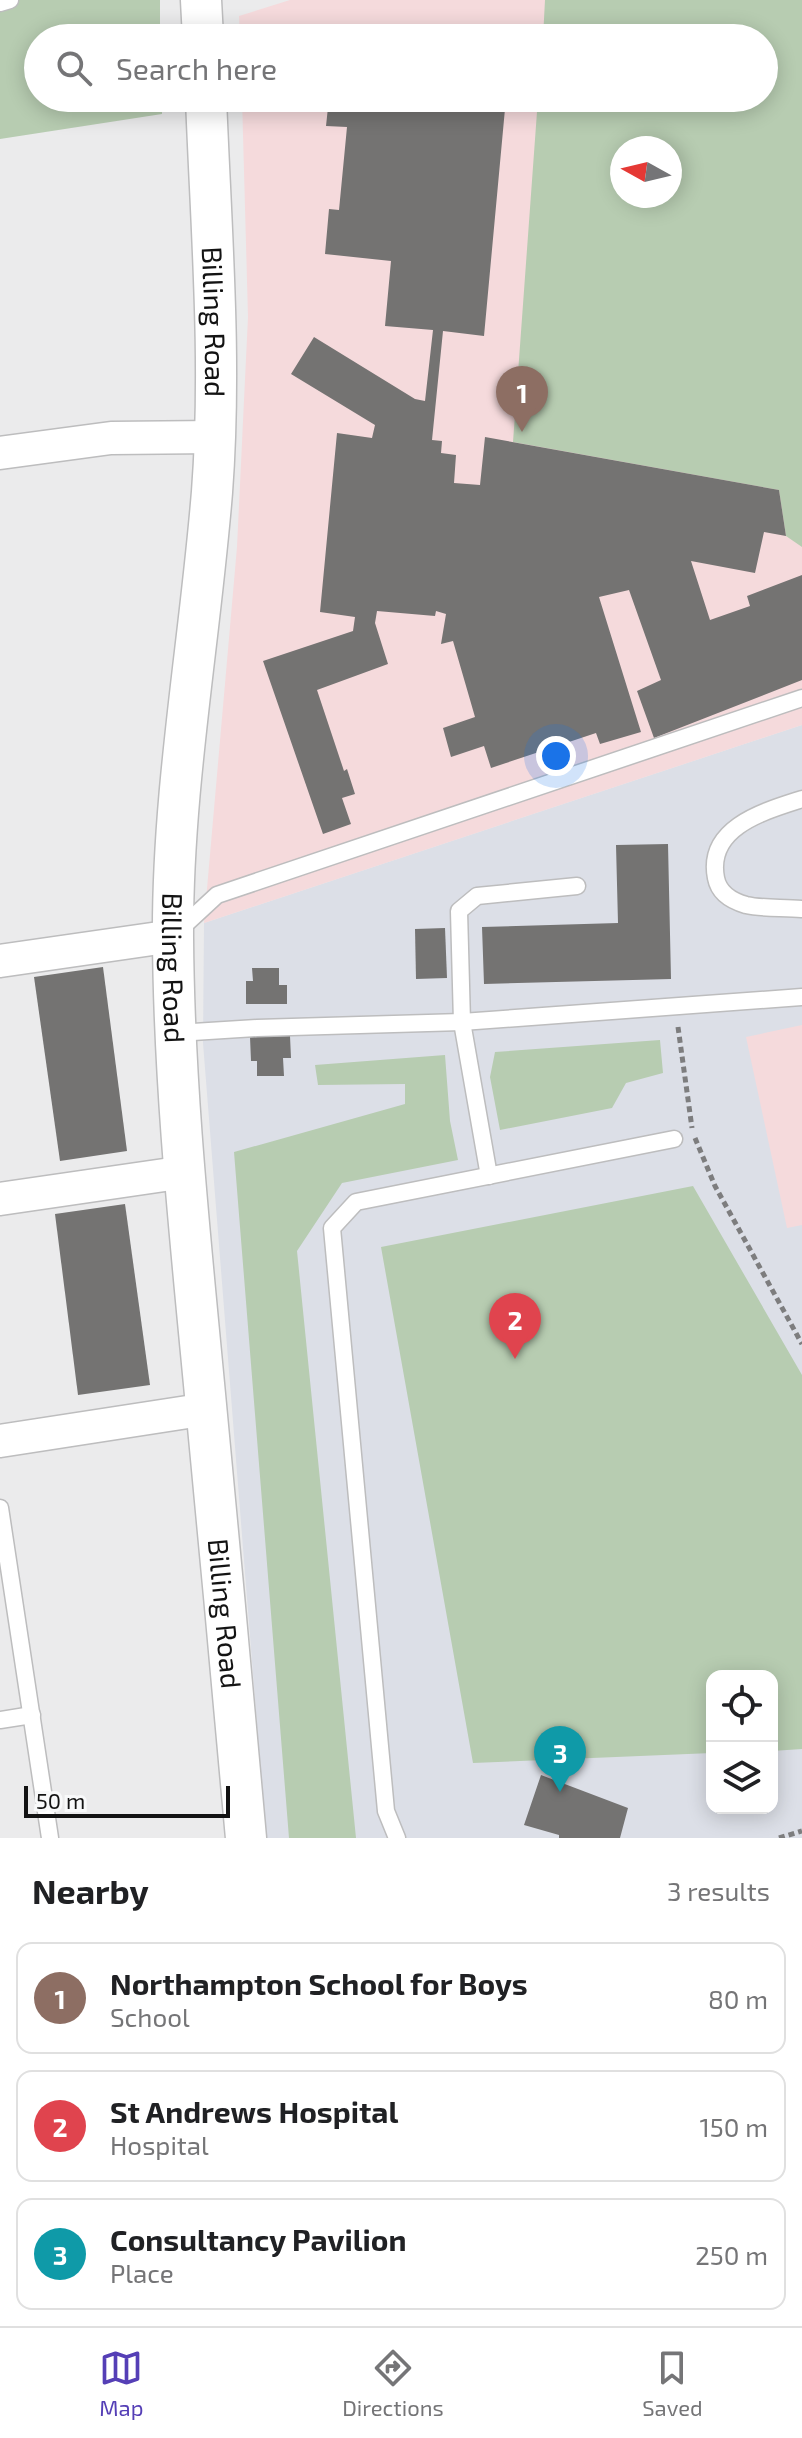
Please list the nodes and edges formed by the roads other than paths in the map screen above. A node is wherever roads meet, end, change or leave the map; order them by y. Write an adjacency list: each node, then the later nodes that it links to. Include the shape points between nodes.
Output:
1 (10, 0): 3 (lane)
2 (201, 0): 4 (street)
3 (0, 3)
4 (202, 24)
5 (207, 112): 6 (street, Billing Road)
6 (215, 437): 7 (street, via 111,438); 12 (street, Billing Road, via 183,766)
7 (0, 453)
8 (802, 698): 12 (lane, via 217,895)
9 (802, 799): 11 (lane, via 752,817 729,832 714,867 724,895 748,905)
10 (577, 886): 15 (lane, via 477,896 459,911)
11 (802, 909)
12 (173, 936): 13 (street); 16 (street, Billing Road)
13 (0, 961)
14 (802, 997): 15 (lane)
15 (462, 1022): 16 (lane); 19 (lane)
16 (177, 1033): 18 (street, Billing Road)
17 (674, 1139): 19 (lane)
18 (185, 1172): 20 (street); 21 (street, Billing Road)
19 (489, 1176): 29 (lane, via 356,1202 332,1228 386,1811)
20 (0, 1199)
21 (207, 1409): 22 (street); 28 (street, Billing Road)
22 (0, 1441)
23 (0, 1508): 24 (lane)
24 (6, 1579): 25 (lane)
25 (32, 1715): 26 (lane); 27 (lane)
26 (0, 1720)
27 (50, 1838)
28 (246, 1838)
29 (397, 1838)

